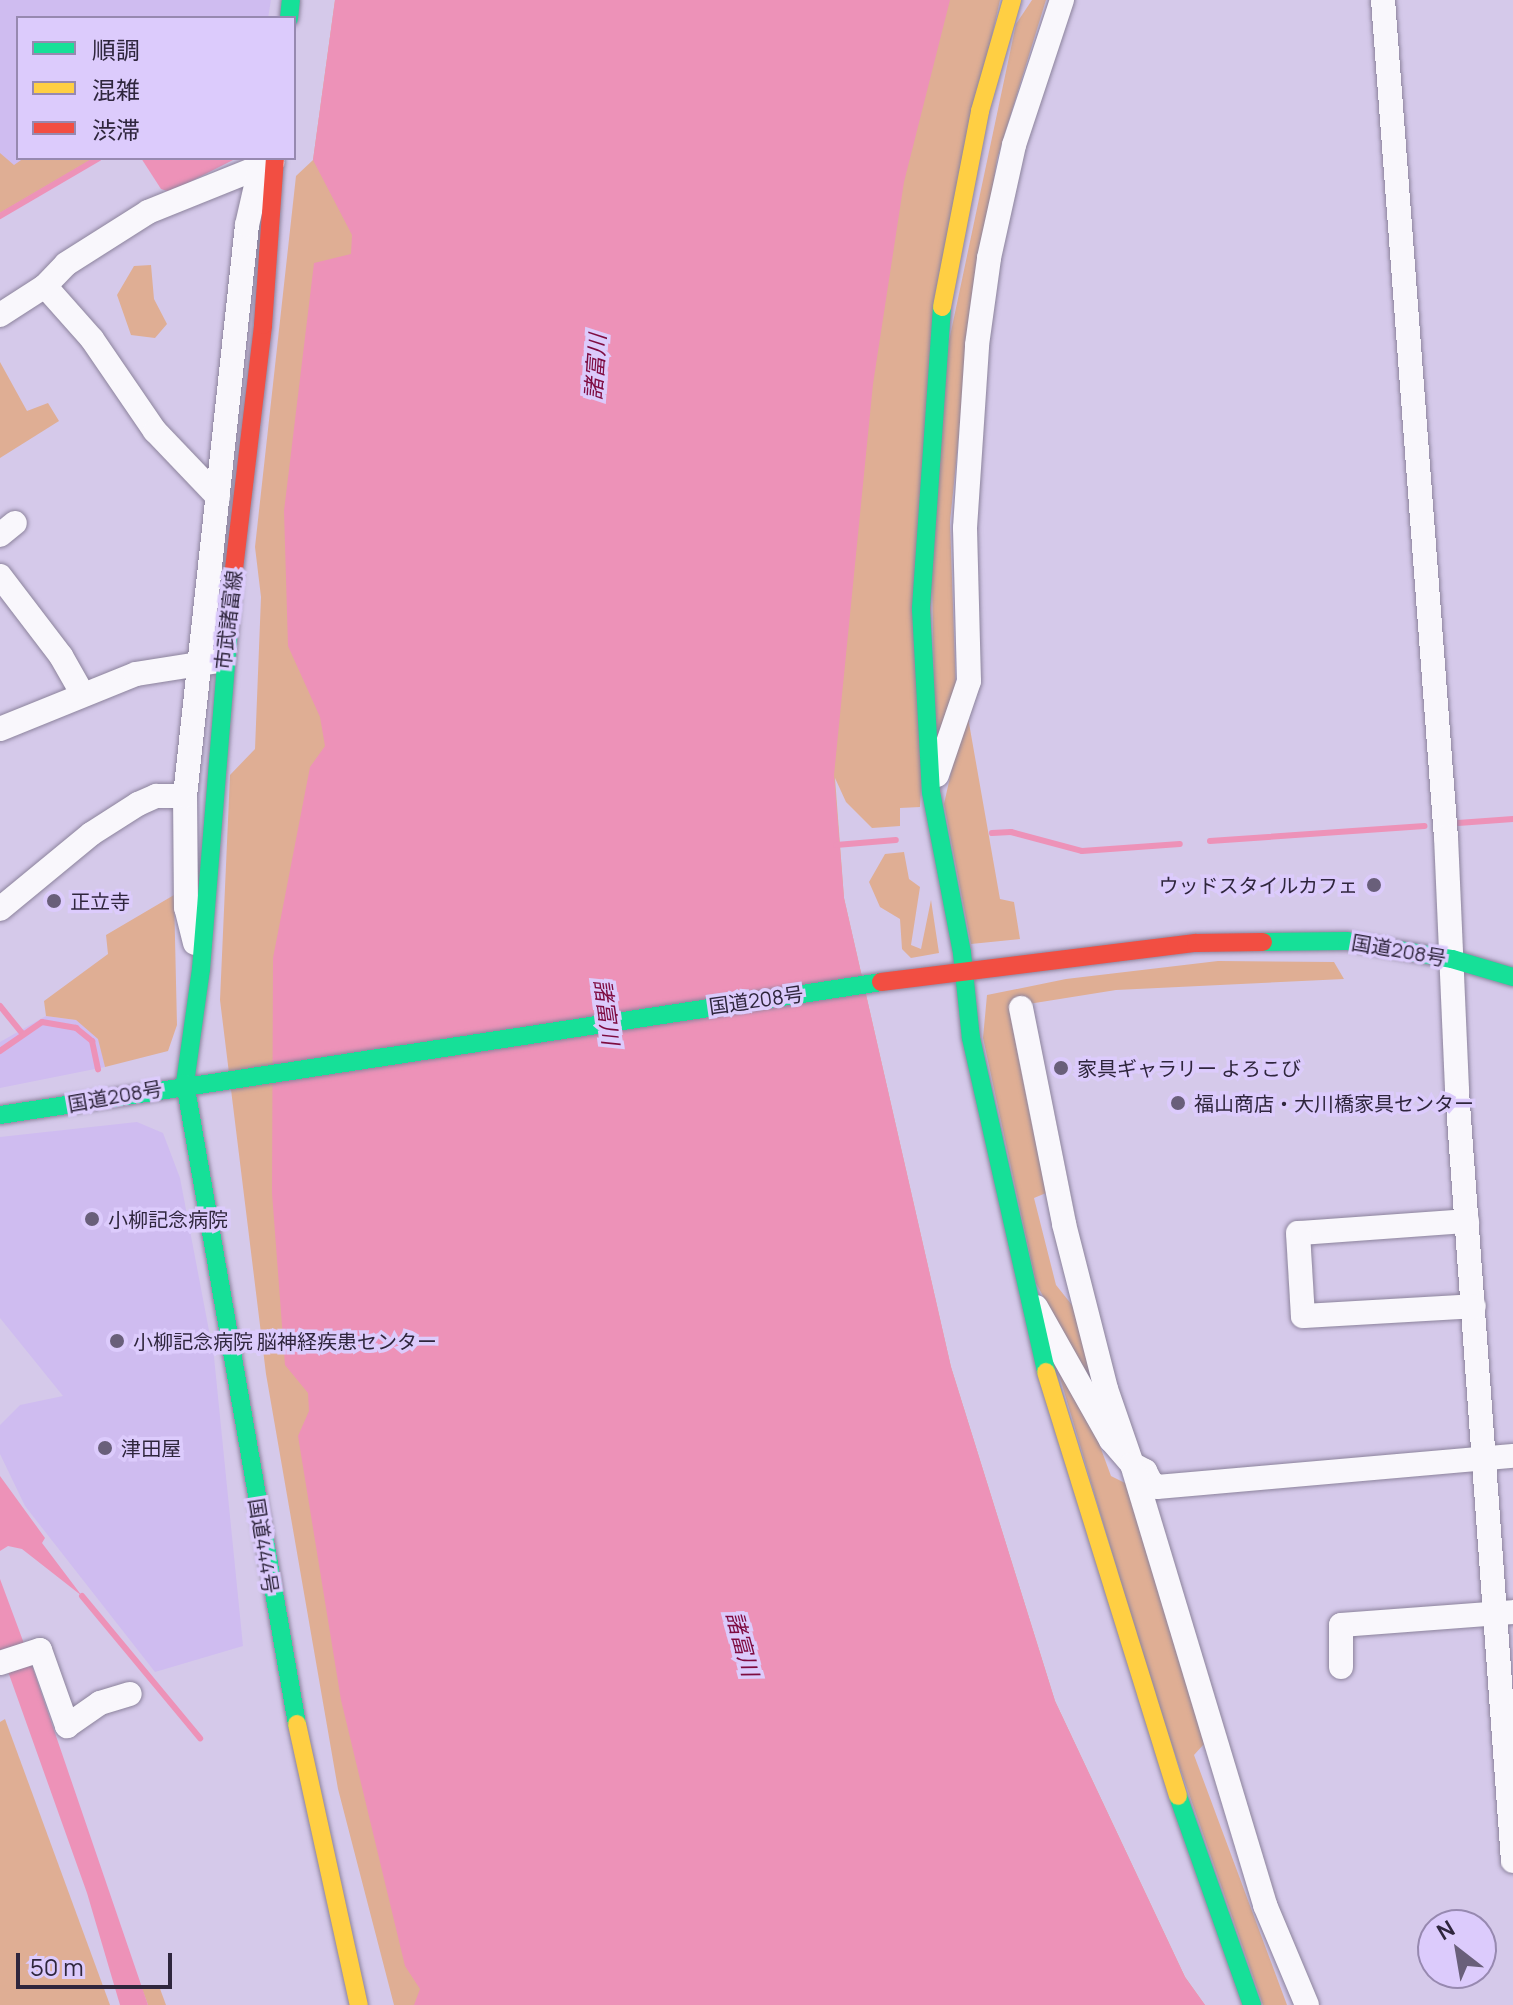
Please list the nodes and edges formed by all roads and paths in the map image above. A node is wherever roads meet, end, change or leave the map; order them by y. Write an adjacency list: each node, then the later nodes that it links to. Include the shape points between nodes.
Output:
1 (1025, 0): 4 (street)
2 (1062, 0): 13 (street, via 1014,145 989,258 977,345 965,528 969,681)
3 (1383, 0): 16 (street)
4 (1009, 9): 13 (main road, via 974,140 934,355 921,609)
5 (270, 162): 6 (street, via 148,212 66,264); 8 (street, via 247,225); 10 (main road, 市武諸富線, via 263,325)
6 (45, 286): 7 (street); 8 (street, via 92,339 155,431)
7 (0, 315)
8 (218, 497): 10 (street)
9 (0, 576): 11 (street, via 61,656)
10 (212, 662): 11 (street, via 136,674); 14 (street); 17 (main road, 市武諸富線)
11 (82, 693): 12 (street)
12 (0, 729)
13 (931, 792): 18 (main road)
14 (185, 796): 15 (street, via 156,796 138,804 91,834); 17 (street, via 186,908)
15 (0, 909)
16 (1452, 959): 18 (main road, 国道208号, via 1347,941 1196,943); 19 (main road, 国道208号); 23 (street)
17 (201, 969): 21 (main road, 市武諸富線)
18 (965, 970): 21 (main road, 国道208号); 24 (main road, via 971,1038)
19 (1513, 977)
20 (1021, 1008): 28 (street, via 1064,1224 1106,1389)
21 (185, 1083): 22 (main road, 国道208号); 35 (main road, 国道444号, via 282,1656)
22 (0, 1115)
23 (1467, 1221): 25 (street); 25 (street, via 1298,1233 1303,1316)
24 (1027, 1297): 28 (street, via 1044,1316 1111,1440); 36 (main road, via 1054,1406 1144,1700)
25 (1474, 1306): 27 (street)
26 (1513, 1456): 27 (street)
27 (1482, 1460): 28 (street, via 1157,1487); 29 (street)
28 (1132, 1464): 37 (street, via 1265,1905)
29 (1506, 1613): 31 (street, via 1341,1625); 32 (street)
30 (0, 1663): 33 (street, via 40,1650 67,1726 100,1703)
31 (1341, 1667)
32 (1508, 1682): 34 (street)
33 (130, 1694)
34 (1513, 1861)
35 (359, 2005)
36 (1252, 2005)
37 (1307, 2005)

